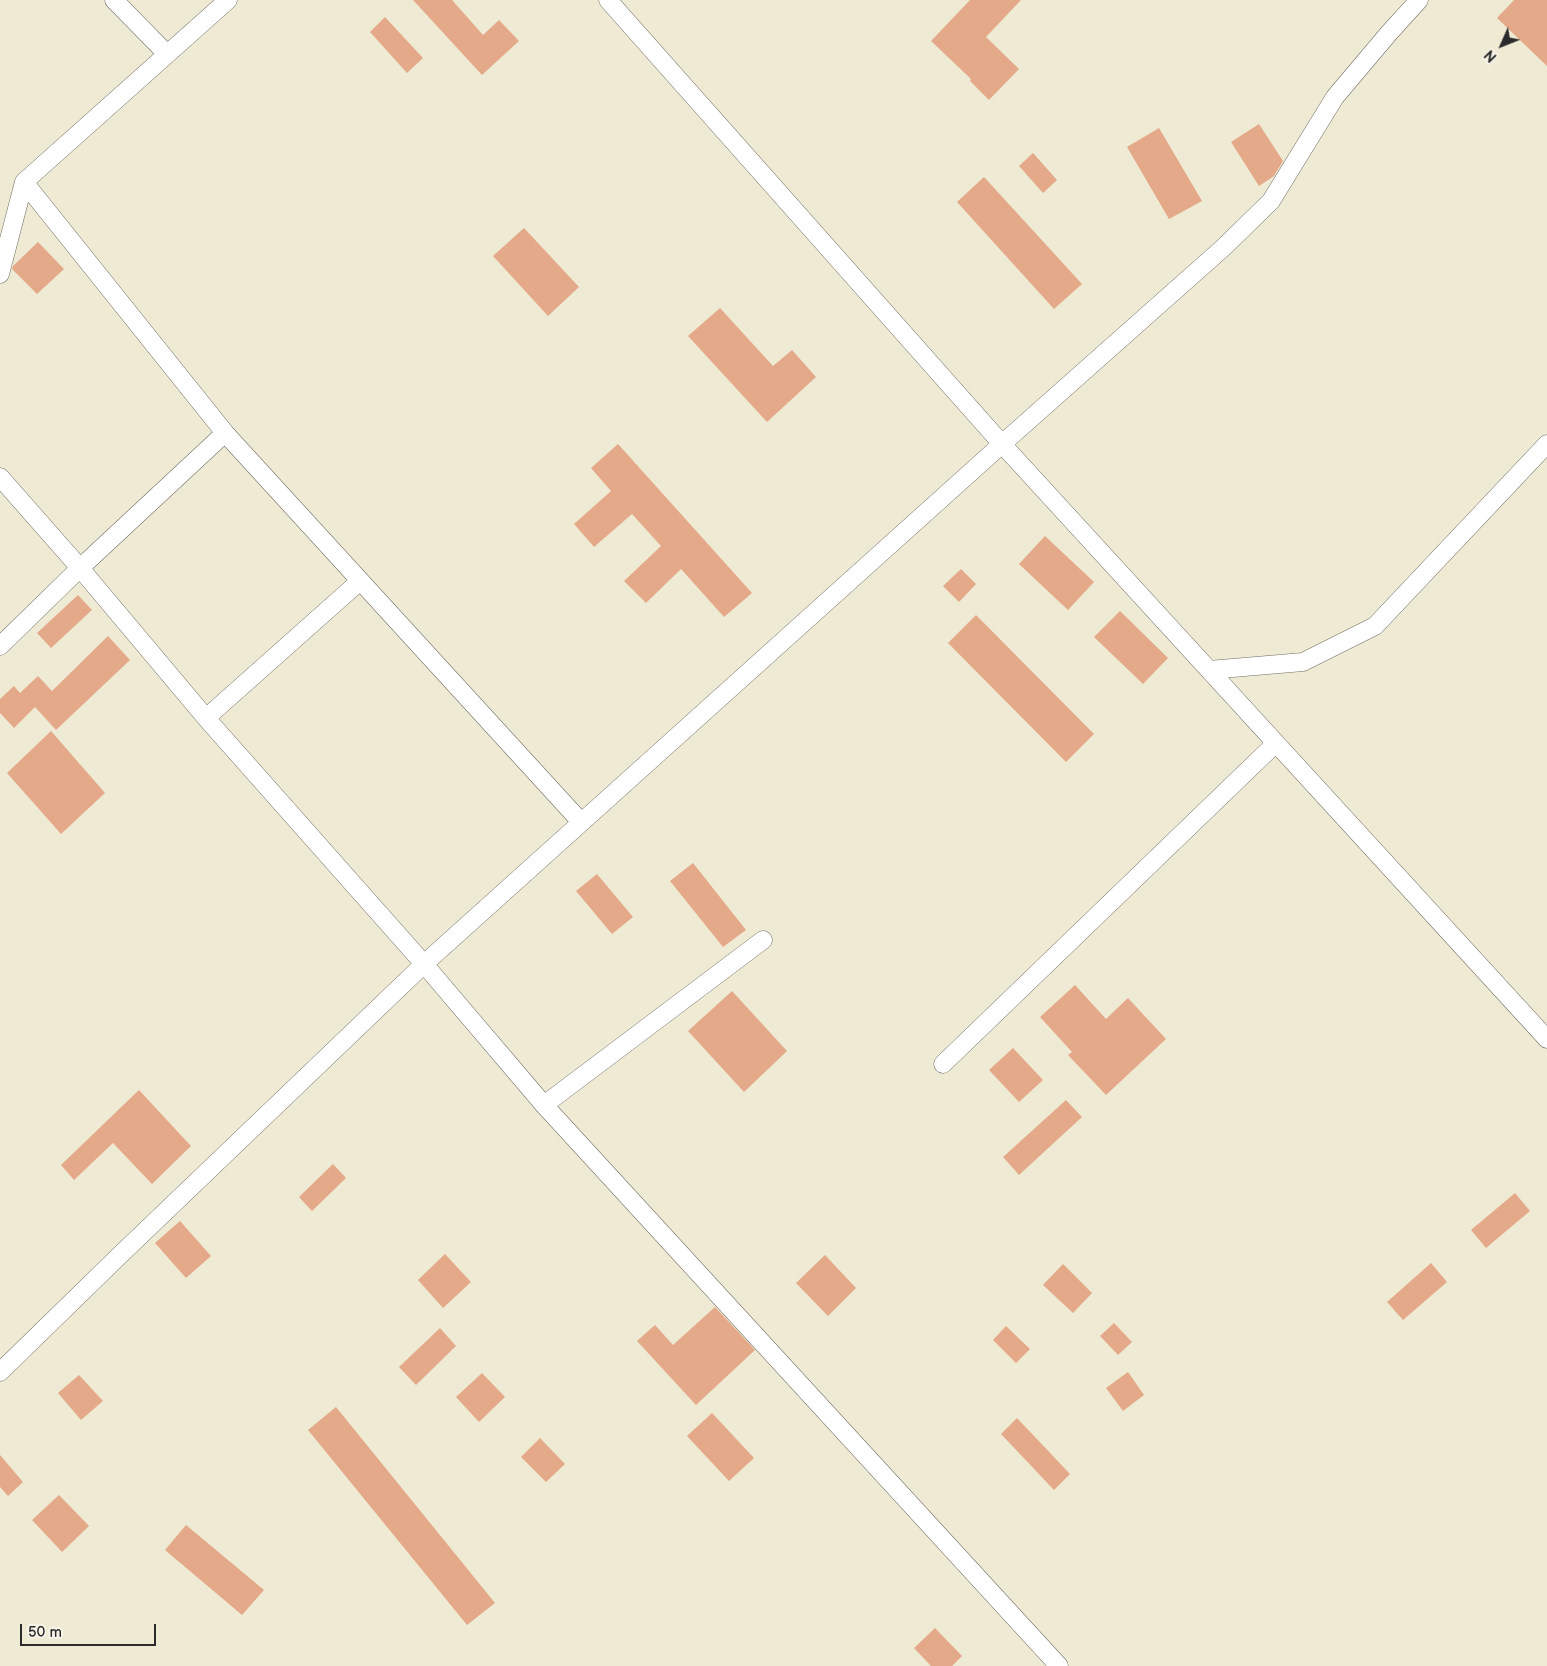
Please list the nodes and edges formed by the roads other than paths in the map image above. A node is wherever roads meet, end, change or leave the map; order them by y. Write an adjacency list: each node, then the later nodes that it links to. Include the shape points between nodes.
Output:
1 (114, 0): 5 (street)
2 (228, 0): 5 (street)
3 (608, 0): 9 (street)
4 (1419, 0): 9 (street, via 1335,97 1271,201 1224,247)
5 (167, 54): 6 (street)
6 (24, 182): 7 (street); 8 (street)
7 (0, 274)
8 (225, 433): 12 (street); 13 (street)
9 (1002, 444): 15 (street); 18 (street)
10 (1547, 444): 15 (street, via 1375,626 1303,662)
11 (0, 476): 12 (street)
12 (80, 568): 14 (street); 16 (street)
13 (360, 581): 16 (street); 18 (street)
14 (0, 646)
15 (1209, 670): 17 (street)
16 (206, 718): 20 (street)
17 (1276, 743): 21 (street); 22 (street)
18 (581, 822): 20 (street)
19 (763, 940): 23 (street)
20 (424, 964): 23 (street); 24 (street)
21 (1547, 1040)
22 (943, 1064)
23 (544, 1105): 25 (street)
24 (0, 1372)
25 (1058, 1666)

